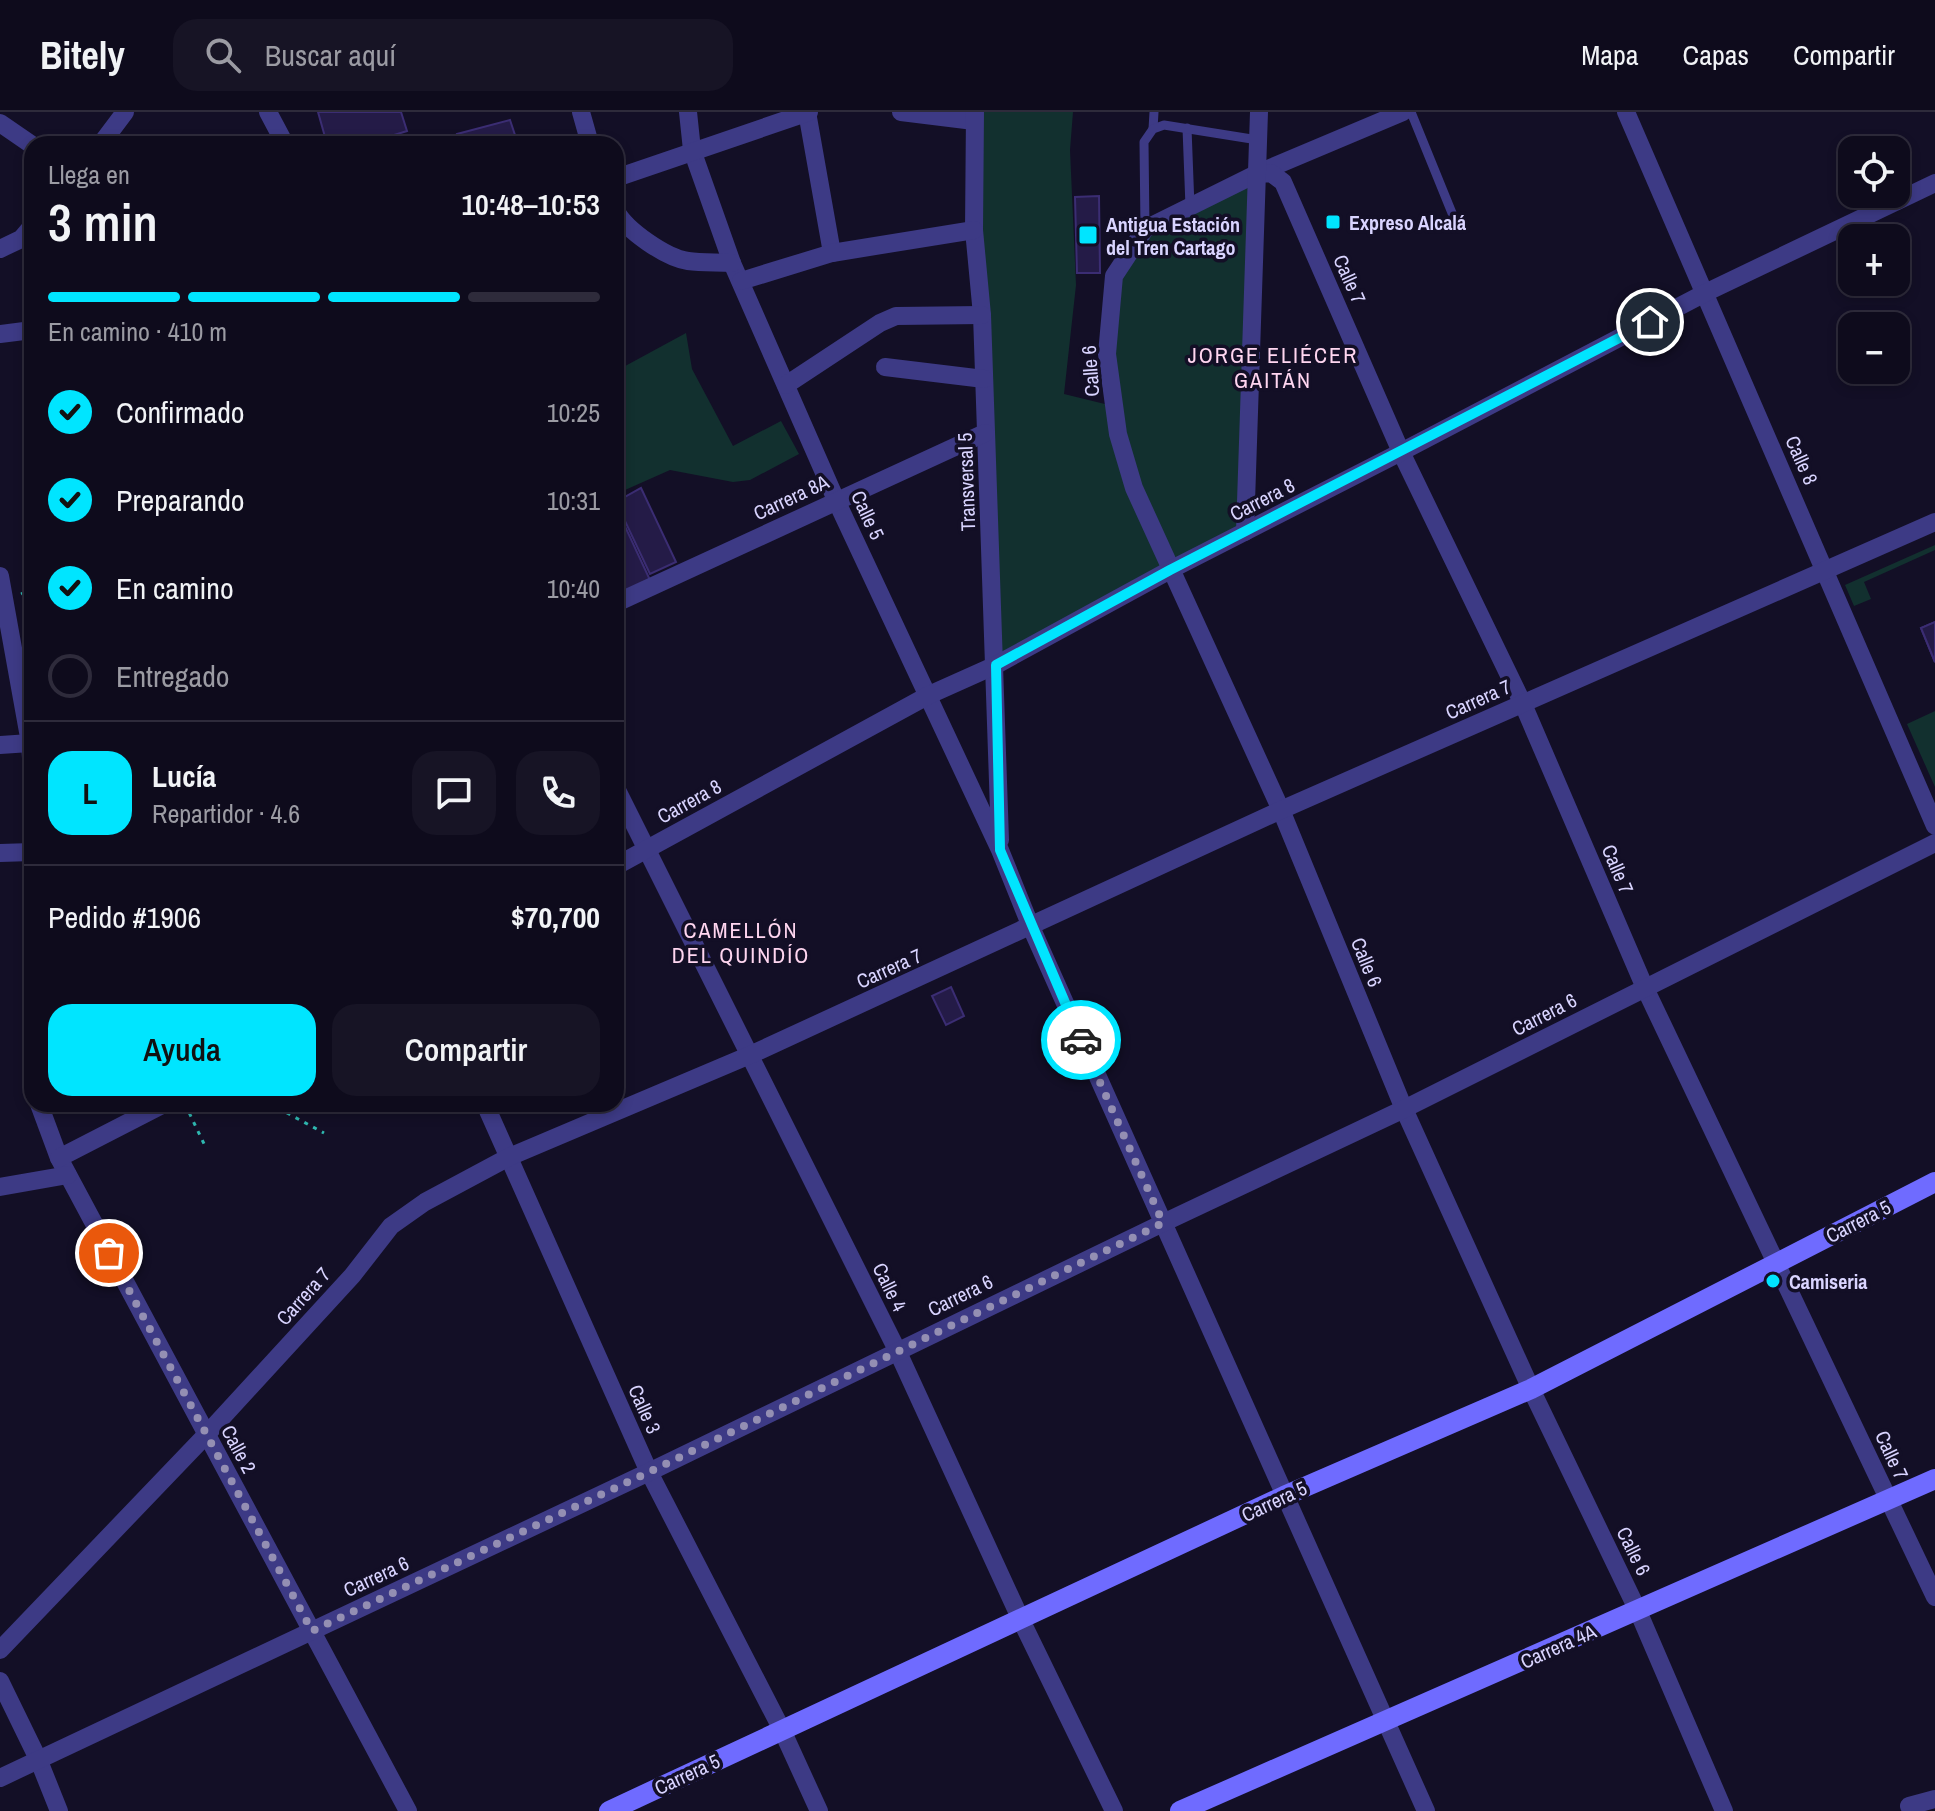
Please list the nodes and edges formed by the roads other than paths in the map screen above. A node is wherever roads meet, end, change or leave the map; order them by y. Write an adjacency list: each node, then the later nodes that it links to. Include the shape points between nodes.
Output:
1 (268, 112): 17 (street)
2 (581, 112): 18 (street)
3 (688, 112): 21 (street, Calle 5)
4 (808, 112): 21 (street); 32 (street)
5 (901, 112): 12 (street)
6 (1154, 112): 15 (lane)
7 (1259, 112): 20 (street)
8 (1403, 112): 22 (street)
9 (1411, 112): 26 (lane)
10 (1626, 112): 35 (street, Calle 8)
11 (115, 116): 16 (street)
12 (975, 116): 29 (street, Transversal 5)
13 (0, 123): 19 (street)
14 (1187, 128): 15 (lane); 20 (lane); 25 (lane)
15 (1153, 129): 28 (lane, via 1144,142)
16 (105, 136)
17 (281, 136)
18 (588, 136)
19 (24, 140)
20 (1258, 140): 22 (street)
21 (692, 150): 23 (street); 33 (street, Calle 5)
22 (1256, 174): 25 (street); 43 (street, Calle 7, via 1271,173 1283,182); 46 (street)
23 (624, 175)
24 (1935, 183): 35 (street, Carrera 8)
25 (1190, 207): 28 (street)
26 (1452, 213)
27 (624, 224): 33 (street, via 685,261)
28 (1145, 229): 47 (street, Calle 6, via 1114,276 1107,354 1120,442)
29 (974, 230): 32 (street); 36 (street, Transversal 5)
30 (24, 235): 31 (street)
31 (0, 249)
32 (832, 253): 34 (street)
33 (732, 263): 34 (street, Calle 5)
34 (741, 281): 41 (street, Calle 5)
35 (1705, 293): 43 (street, Carrera 8); 48 (street, Calle 8)
36 (982, 315): 40 (street, Transversal 5); 41 (street, via 896,316)
37 (24, 331): 38 (street)
38 (0, 334)
39 (885, 367): 40 (street)
40 (984, 379): 42 (street, Transversal 5)
41 (786, 385): 44 (street, Calle 5)
42 (985, 433): 44 (street, Carrera 8A); 51 (street, Transversal 5)
43 (1401, 452): 46 (street, Carrera 8); 54 (street, Calle 7)
44 (836, 500): 50 (street, Carrera 8A); 53 (street, Calle 5)
45 (1935, 522): 48 (street, Carrera 7)
46 (1245, 532): 47 (street, Carrera 8)
47 (1170, 570): 51 (street, Carrera 8); 59 (street, Calle 6)
48 (1826, 571): 54 (street, Carrera 7); 60 (street, Calle 8)
49 (0, 576): 52 (street)
50 (624, 599)
51 (996, 665): 53 (street, Carrera 8); 63 (street, Transversal 5)
52 (9, 669): 55 (street)
53 (929, 695): 62 (street, Carrera 8); 63 (street, Calle 5)
54 (1523, 704): 59 (street, Carrera 7); 68 (street, Calle 7)
55 (24, 722)
56 (24, 743): 57 (street)
57 (0, 745)
58 (624, 805): 62 (street, Calle 4)
59 (1281, 810): 67 (street, Carrera 7); 71 (street, Calle 6)
60 (1935, 826)
61 (1935, 843): 68 (street, Carrera 6)
62 (645, 850): 66 (street, Carrera 8); 69 (street, Calle 4)
63 (1000, 850): 67 (street, Calle 5)
64 (24, 852): 65 (street)
65 (0, 853)
66 (624, 862)
67 (1031, 927): 69 (street, Carrera 7); 80 (street, Calle 5)
68 (1645, 988): 71 (street, Carrera 6); 81 (street, Calle 7)
69 (750, 1055): 70 (street, Carrera 7); 82 (street, Calle 4)
70 (624, 1108)
71 (1404, 1109): 80 (street, Carrera 6); 83 (street, Calle 6)
72 (42, 1112): 77 (street, Calle 2)
73 (151, 1112): 77 (street)
74 (489, 1112): 76 (street, Calle 3)
75 (615, 1112): 76 (street, Carrera 7)
76 (509, 1157): 84 (street, Carrera 7, via 391,1226); 85 (street, Calle 3)
77 (63, 1166): 79 (street); 84 (street, Calle 2)
78 (1935, 1182): 81 (main road, Carrera 5)
79 (0, 1187)
80 (1163, 1223): 82 (street, Carrera 6); 87 (street, Calle 5)
81 (1776, 1263): 83 (main road, Carrera 5); 88 (street, Calle 7)
82 (897, 1350): 85 (street, Carrera 6); 91 (street, Calle 4)
83 (1531, 1389): 87 (main road, Carrera 5); 90 (street, Calle 6)
84 (206, 1435): 92 (street, Calle 2); 93 (street, Carrera 7)
85 (649, 1472): 92 (street, Carrera 6); 96 (street, Calle 3)
86 (1935, 1479): 88 (main road, Carrera 4A)
87 (1284, 1496): 91 (main road, Carrera 5); 95 (street, Calle 5)
88 (1889, 1500): 89 (street, Calle 7); 90 (main road, Carrera 4A)
89 (1935, 1597)
90 (1638, 1611): 95 (main road, Carrera 4A); 108 (street, Calle 6)
91 (1021, 1620): 96 (main road, Carrera 5); 105 (street, Calle 4)
92 (312, 1631): 97 (street, Carrera 6); 102 (street, Calle 2)
93 (0, 1650)
94 (0, 1681): 97 (street)
95 (1386, 1722): 106 (main road, Carrera 4A); 107 (street, Calle 5)
96 (782, 1730): 103 (main road, Carrera 5); 104 (street, Calle 3)
97 (39, 1761): 98 (street, Carrera 6); 101 (street)
98 (0, 1778)
99 (1935, 1799): 100 (street)
100 (1909, 1806)
101 (59, 1811)
102 (408, 1811)
103 (609, 1811)
104 (819, 1811)
105 (1114, 1811)
106 (1180, 1811)
107 (1426, 1811)
108 (1724, 1811)

